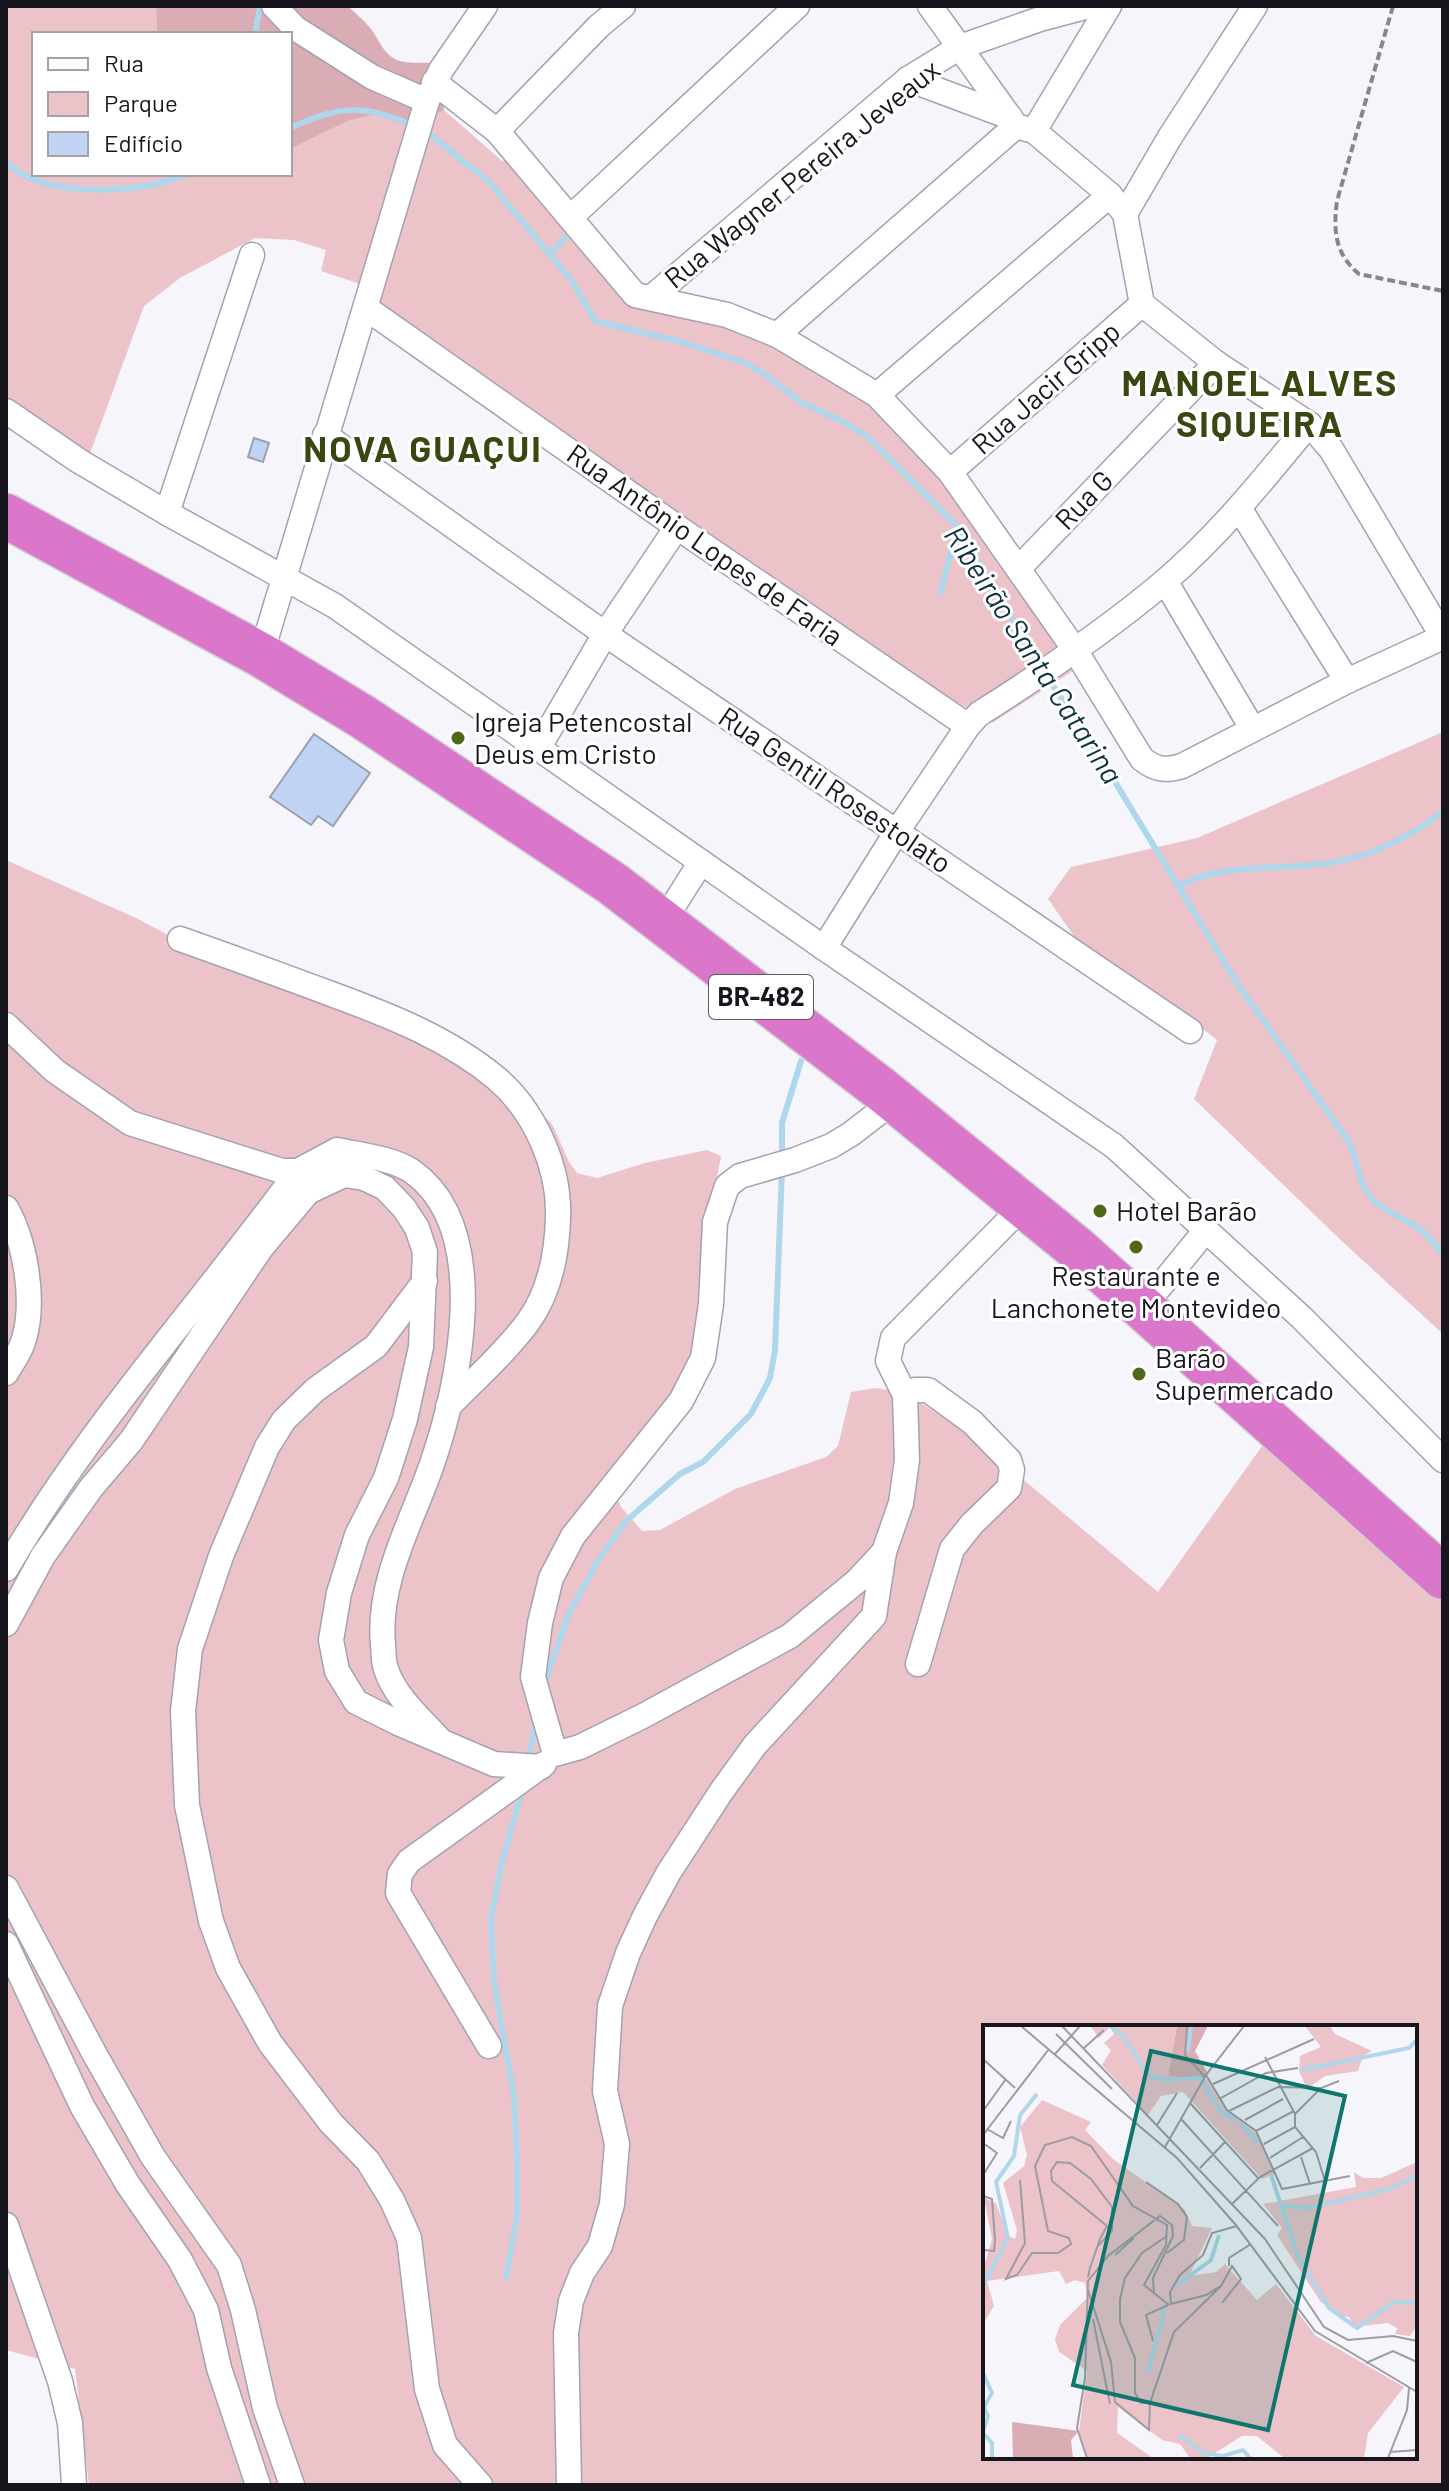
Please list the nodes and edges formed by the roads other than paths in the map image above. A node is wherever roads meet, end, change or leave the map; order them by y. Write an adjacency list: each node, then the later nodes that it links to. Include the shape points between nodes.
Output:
1 (274, 6): 11 (street, via 295,28)
2 (485, 6): 11 (street)
3 (623, 6): 13 (street)
4 (797, 6): 15 (street)
5 (930, 6): 9 (street)
6 (1089, 6): 9 (street, Rua Wagner Pereira Jeveaux)
7 (1109, 6): 12 (street)
8 (1255, 6): 14 (street, via 1170,137)
9 (960, 47): 10 (street, Rua Wagner Pereira Jeveaux); 12 (street)
10 (908, 79): 12 (street); 17 (street, Rua Wagner Pereira Jeveaux)
11 (425, 108): 13 (street); 19 (street)
12 (1020, 125): 14 (street); 20 (street)
13 (497, 131): 15 (street)
14 (1118, 204): 18 (street); 22 (street)
15 (571, 217): 17 (street, via 635,295)
16 (252, 255): 28 (street)
17 (652, 297): 20 (street, via 727,315)
18 (1142, 304): 21 (street); 26 (street, Rua Jacir Gripp)
19 (366, 308): 25 (street); 30 (street, Rua Antônio Lopes de Faria)
20 (777, 335): 22 (street)
21 (1216, 363): 24 (street); 31 (street, Rua G)
22 (877, 395): 26 (street)
23 (6, 411): 28 (street)
24 (1309, 424): 27 (street); 35 (street, via 1357,490)
25 (325, 435): 32 (street); 34 (street, Rua Gentil Rosestolato)
26 (950, 472): 31 (street)
27 (1239, 508): 33 (street); 38 (street)
28 (167, 513): 32 (street)
29 (6, 516): 37 (highway, BR-482)
30 (677, 527): 34 (street); 39 (street, Rua Antônio Lopes de Faria)
31 (1019, 568): 36 (street)
32 (284, 576): 37 (street); 41 (street)
33 (1165, 581): 36 (street); 40 (street)
34 (605, 634): 41 (street); 42 (street, Rua Gentil Rosestolato)
35 (1443, 637): 38 (street)
36 (1075, 650): 39 (street); 40 (street, via 1142,759 1159,769 1182,766)
37 (261, 655): 44 (highway, BR-482, via 546,837)
38 (1347, 681): 40 (street)
39 (968, 726): 42 (street)
40 (1252, 728)
41 (539, 747): 43 (street)
42 (896, 833): 46 (street); 48 (street, Rua Gentil Rosestolato)
43 (701, 862): 44 (street); 46 (street)
44 (663, 922): 49 (highway, BR-482)
45 (180, 939): 59 (street, via 379,1012 445,1042 498,1080 529,1118 551,1160 559,1201 547,1285 529,1321)
46 (824, 948): 54 (street, via 1114,1146)
47 (6, 1025): 50 (street, via 55,1071 130,1123 282,1171)
48 (1190, 1031)
49 (895, 1100): 52 (highway, BR-482); 67 (street, via 831,1146 740,1176 727,1186 715,1222 703,1358 681,1401 573,1536 551,1578 533,1677)
50 (298, 1171): 51 (street); 59 (street, via 337,1150 411,1171 437,1196 455,1237 463,1309); 62 (street, via 129,1390 36,1517)
51 (344, 1175): 55 (street, via 385,1188 404,1208 425,1252); 64 (street, via 308,1192 261,1248 131,1441 43,1556)
52 (1024, 1205): 56 (highway, BR-482); 58 (street, via 893,1338 888,1361)
53 (6, 1208): 57 (street, via 27,1264 24,1340)
54 (1206, 1230): 56 (street); 60 (street)
55 (425, 1281): 66 (street, via 421,1347 405,1419 386,1478 357,1535 331,1640 337,1671 356,1702); 75 (street, via 376,1346 315,1390 284,1420 267,1447 221,1556 190,1649 183,1711 187,1805 211,1921 228,1968 270,2043 331,2123 368,2161 409,2238 427,2389 445,2445)
56 (1144, 1306): 63 (highway, BR-482)
57 (6, 1373)
58 (905, 1395): 61 (street, via 907,1460 901,1503); 65 (street, via 928,1390 972,1422 1009,1460 1012,1470 1009,1488 952,1549)
59 (448, 1407): 66 (street, via 392,1572 382,1637 385,1668 398,1691)
60 (1443, 1460)
61 (884, 1552): 67 (street, via 790,1636 643,1716); 76 (street, via 874,1616 755,1745 721,1792 645,1916 614,1992 605,2091 617,2144 612,2204 600,2246 571,2301 566,2333)
62 (6, 1569)
63 (1443, 1577)
64 (6, 1624)
65 (918, 1664)
66 (441, 1741): 67 (street, via 494,1764)
67 (548, 1760): 70 (street, via 409,1861 400,1874 398,1893)
68 (6, 1888): 74 (street, via 153,2157 229,2265 265,2408)
69 (6, 1944): 73 (street, via 82,2106 206,2310 219,2368)
70 (489, 2046)
71 (6, 2225): 72 (street, via 60,2381 70,2423)
72 (74, 2485)
73 (258, 2485)
74 (292, 2485)
75 (480, 2485)
76 (569, 2485)

